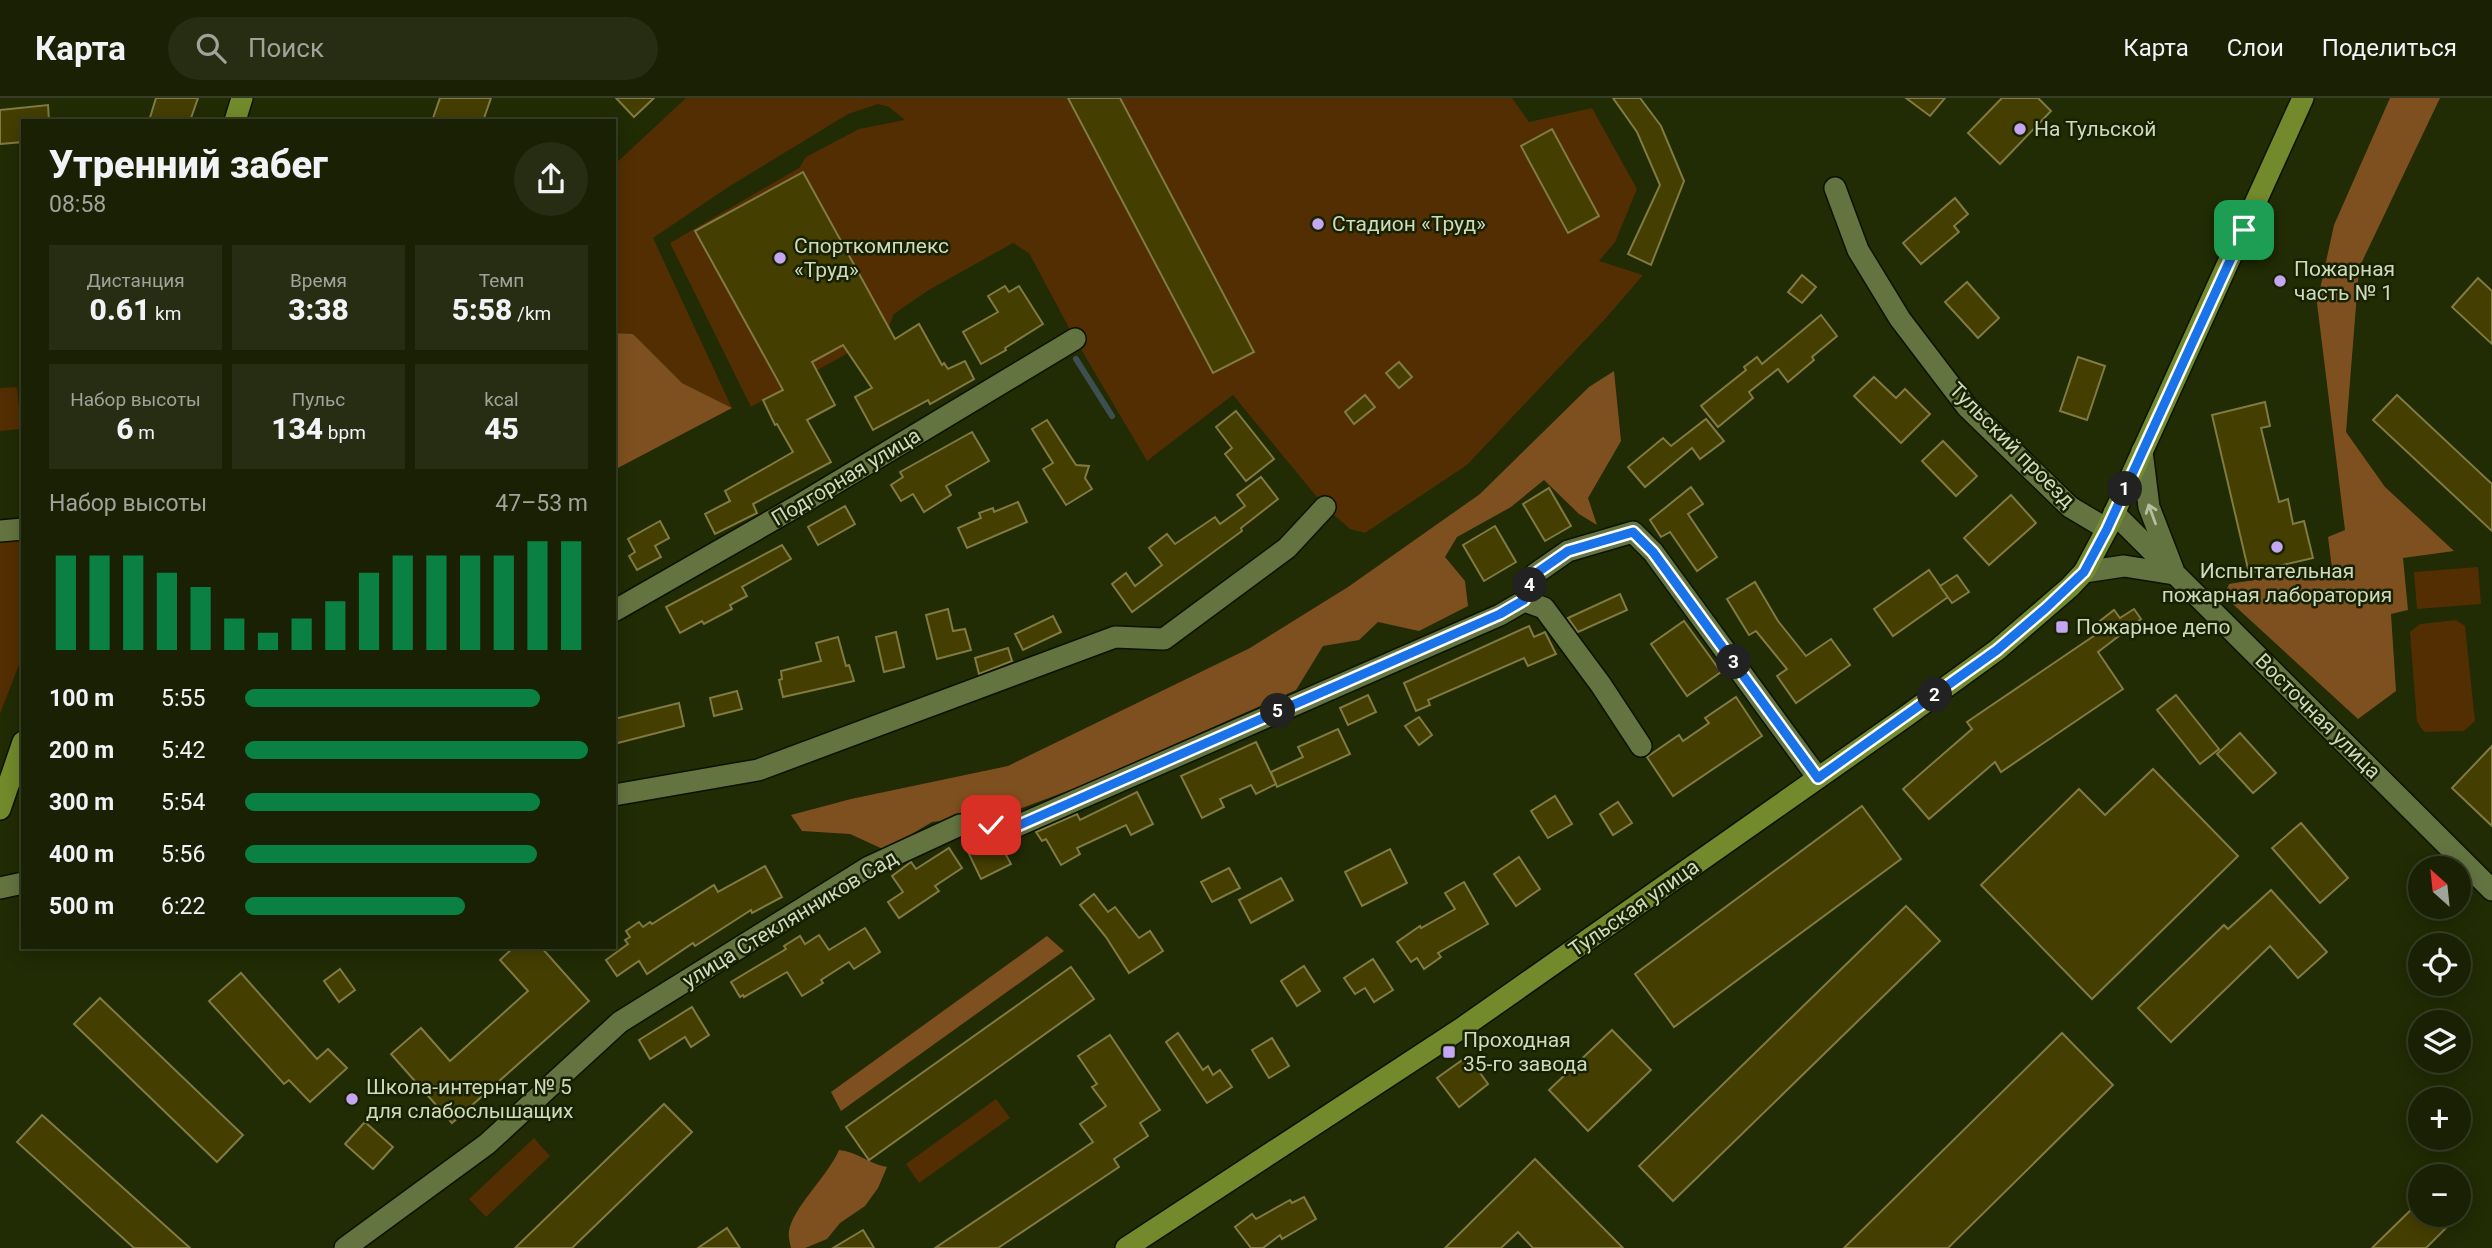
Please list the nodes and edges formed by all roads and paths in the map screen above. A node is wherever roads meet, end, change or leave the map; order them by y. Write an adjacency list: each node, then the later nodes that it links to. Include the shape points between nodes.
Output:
1 (242, 98): 3 (main road)
2 (2303, 98): 6 (main road, Тульская улица)
3 (235, 119)
4 (1835, 188): 8 (street, Тульский проезд, via 1858,250 1900,319 1967,407 2070,507)
5 (1075, 339): 14 (street, Подгорная улица)
6 (2142, 451): 8 (main road, Тульская улица); 12 (street, one-way to 6, via 2148,507)
7 (1325, 507): 18 (street, via 1287,548 1164,639 1115,637 758,770)
8 (2110, 521): 11 (main road, Тульская улица); 12 (street, Восточная улица)
9 (21, 529): 10 (street)
10 (0, 531)
11 (2084, 572): 12 (street, via 2124,566); 17 (main road, Тульская улица, via 1997,650)
12 (2174, 574): 22 (street, Восточная улица)
13 (1524, 600): 15 (street, via 1544,608); 17 (street, via 1535,574 1568,551 1633,532 1653,552); 23 (street, улица Стеклянников Сад, via 1015,827 960,825 869,867 620,1022 487,1144)
14 (616, 610)
15 (1641, 746)
16 (21, 748): 19 (main road)
17 (1818, 778): 24 (main road, Тульская улица, via 1462,1028)
18 (616, 795)
19 (0, 809)
20 (21, 884): 21 (street)
21 (0, 888)
22 (2492, 890)
23 (345, 1248)
24 (1126, 1248)

